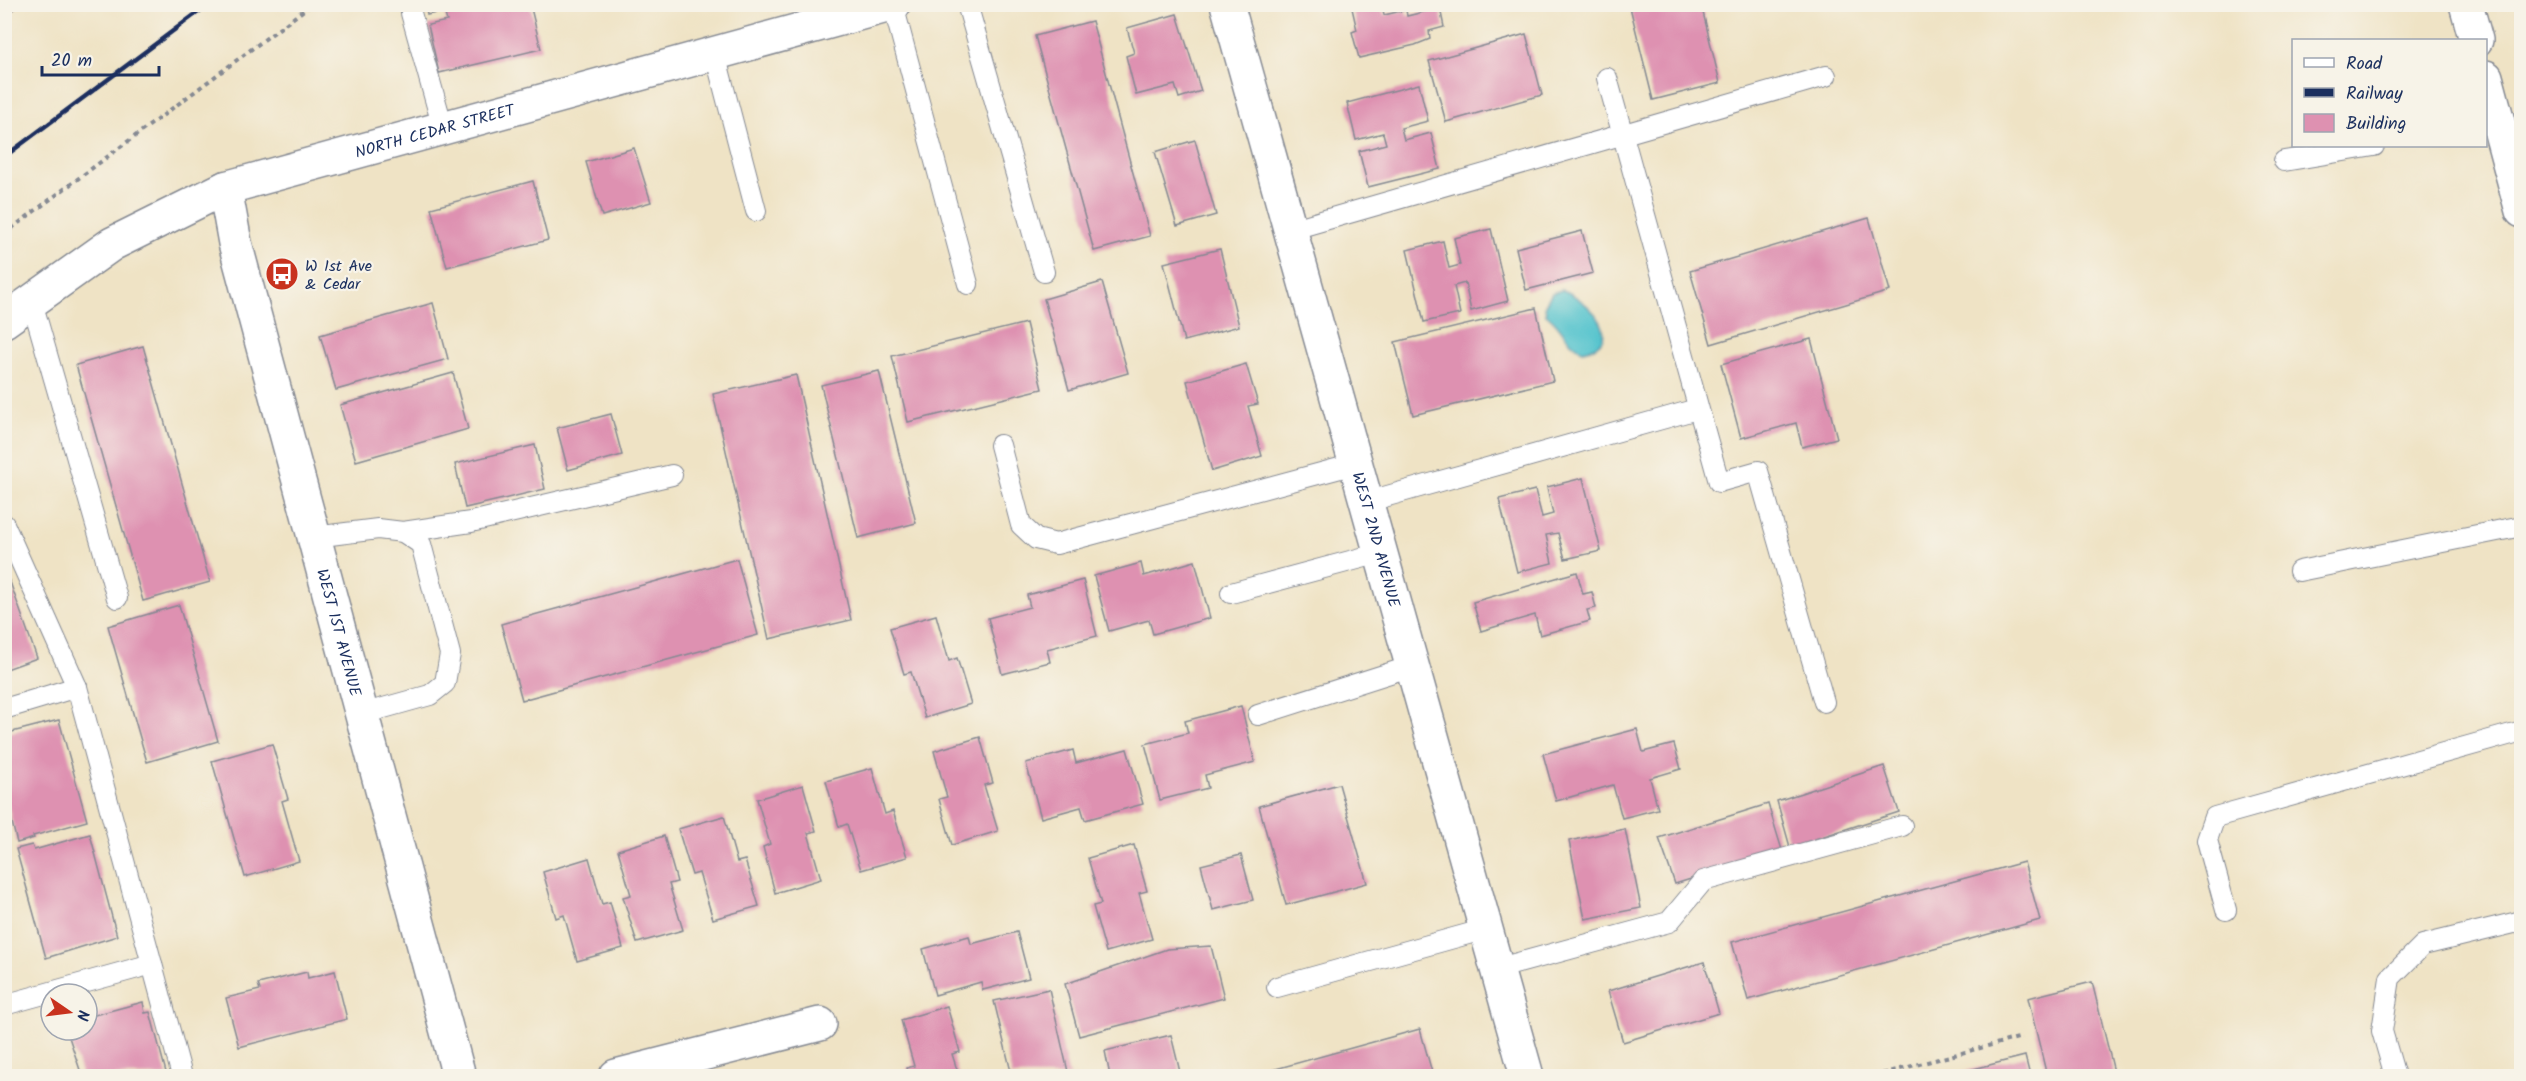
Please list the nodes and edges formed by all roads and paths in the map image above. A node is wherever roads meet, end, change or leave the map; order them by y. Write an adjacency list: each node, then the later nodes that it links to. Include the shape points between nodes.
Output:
1 (312, 4): 21 (path)
2 (893, 4): 8 (street, NORTH CEDAR STREET); 23 (lane)
3 (967, 4): 22 (lane)
4 (1227, 4): 20 (street, WEST 2ND AVENUE)
5 (2466, 4): 7 (street)
6 (411, 13): 12 (lane)
7 (2476, 39)
8 (715, 54): 12 (street, NORTH CEDAR STREET); 18 (lane)
9 (1826, 76): 14 (lane)
10 (1607, 78): 14 (lane)
11 (2487, 85): 13 (street)
12 (443, 128): 17 (street, NORTH CEDAR STREET)
13 (2493, 131): 19 (street)
14 (1622, 135): 20 (lane); 26 (lane)
15 (2368, 147): 16 (lane)
16 (2284, 161)
17 (225, 189): 24 (street, NORTH CEDAR STREET, via 112,244); 34 (street, WEST 1ST AVENUE)
18 (756, 211)
19 (2522, 211)
20 (1290, 230): 28 (street, WEST 2ND AVENUE)
21 (4, 234)
22 (1044, 272)
23 (968, 284)
24 (32, 302): 25 (street, NORTH CEDAR STREET); 38 (lane)
25 (4, 321)
26 (1697, 409): 30 (lane); 41 (lane, via 1719,482 1758,471)
27 (1000, 445): 28 (lane, via 1021,525 1036,539 1056,544)
28 (1355, 464): 30 (street, WEST 2ND AVENUE)
29 (672, 475): 33 (lane, via 471,522)
30 (1366, 502): 35 (street, WEST 2ND AVENUE)
31 (4, 524): 40 (lane)
32 (2522, 526): 36 (lane)
33 (403, 531): 34 (lane, via 378,529); 43 (lane, via 421,544 450,654 445,683 430,695)
34 (314, 537): 43 (street, WEST 1ST AVENUE)
35 (1380, 553): 37 (lane); 39 (street, WEST 2ND AVENUE)
36 (2299, 571)
37 (1231, 593)
38 (117, 598)
39 (1412, 666): 44 (lane); 49 (street, WEST 2ND AVENUE)
40 (77, 687): 42 (lane); 50 (lane)
41 (1824, 702)
42 (4, 709)
43 (362, 714): 57 (street, WEST 1ST AVENUE)
44 (1258, 715)
45 (2522, 731): 47 (lane, via 2215,817 2207,840)
46 (1902, 826): 51 (lane, via 1703,881 1669,922)
47 (2226, 910)
48 (2522, 921): 61 (lane, via 2423,945 2390,978 2382,1031)
49 (1486, 929): 51 (street, WEST 2ND AVENUE); 52 (lane)
50 (152, 964): 53 (lane); 56 (lane)
51 (1497, 969): 59 (street, WEST 2ND AVENUE)
52 (1277, 987)
53 (4, 1005)
54 (820, 1024): 58 (street)
55 (2022, 1037): 60 (path)
56 (182, 1077)
57 (459, 1077)
58 (616, 1077)
59 (1527, 1077)
60 (1874, 1077)
61 (2395, 1077)

